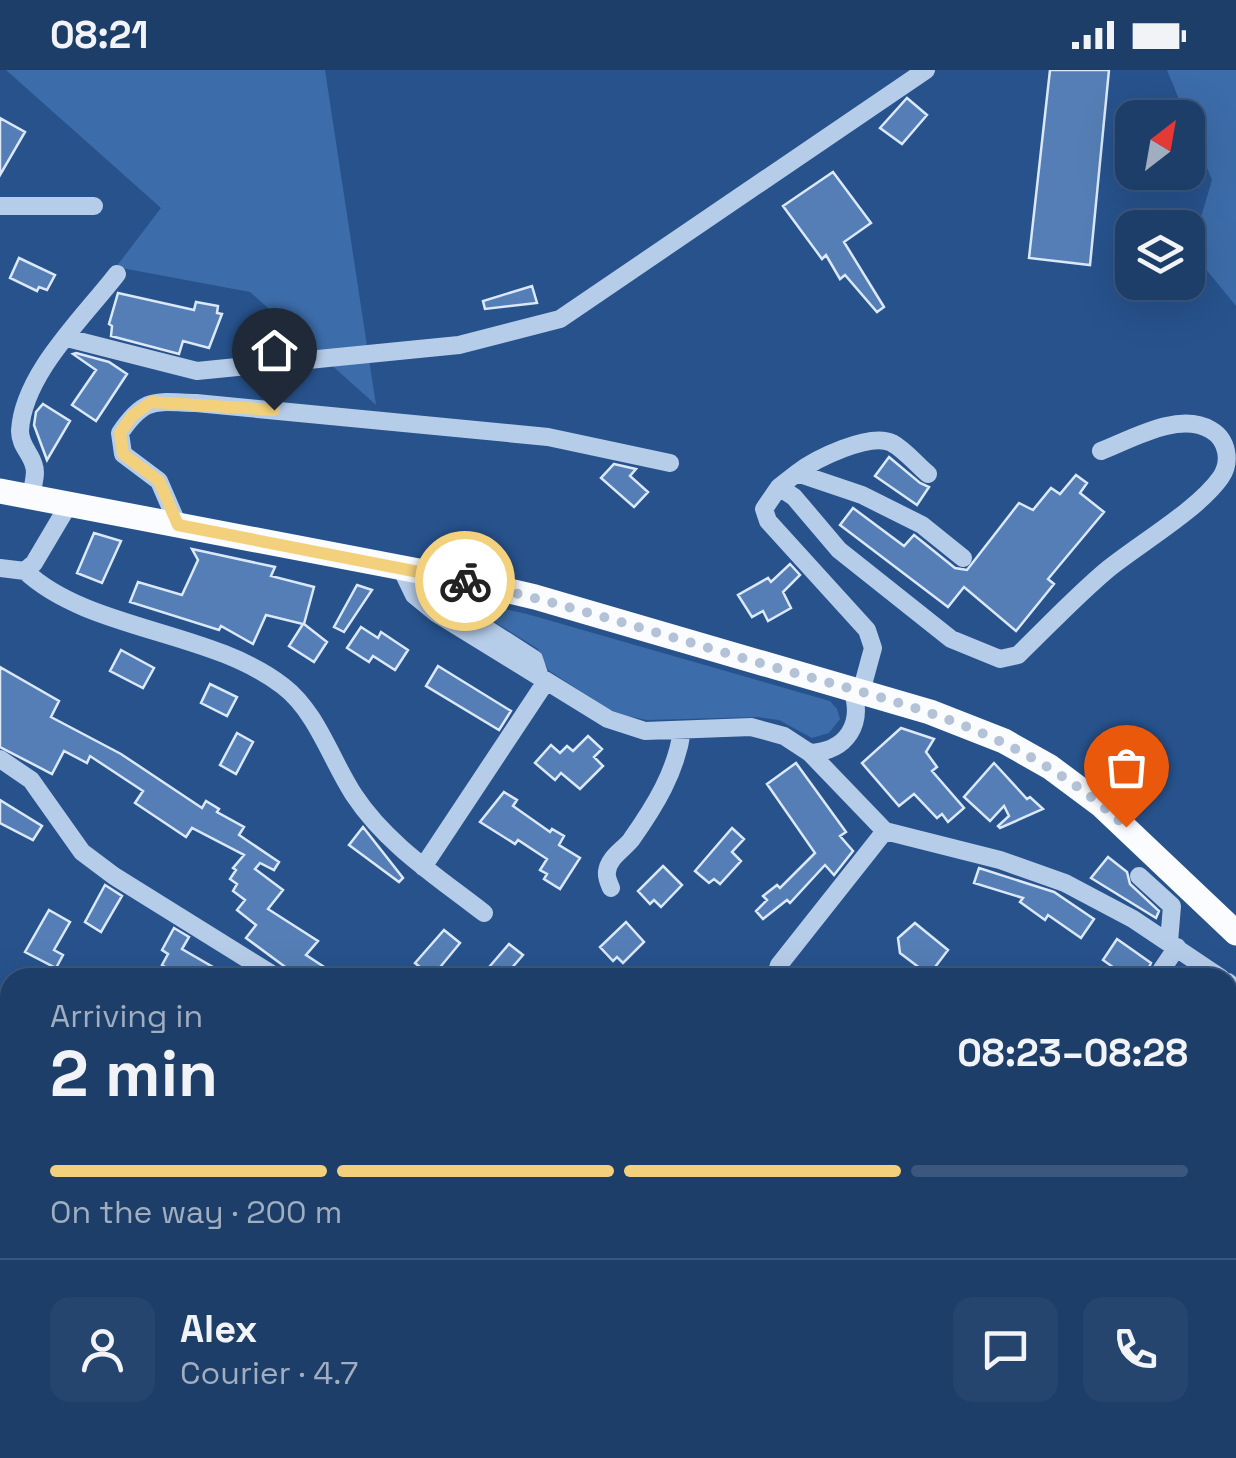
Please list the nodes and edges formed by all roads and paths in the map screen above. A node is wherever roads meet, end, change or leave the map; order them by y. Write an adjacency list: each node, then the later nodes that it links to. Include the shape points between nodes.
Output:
1 (926, 70): 5 (street, via 560,318 459,345 197,371)
2 (0, 206): 3 (street)
3 (94, 206)
4 (117, 274): 5 (street)
5 (67, 338): 12 (street, via 25,404 20,434 35,467)
6 (1102, 451): 10 (street, via 1154,429 1193,424 1213,431 1228,459 1208,492 1105,572 1018,655 1000,660 951,639 839,550)
7 (670, 463): 14 (street, via 548,437 151,402 120,433 123,454 159,481)
8 (796, 473): 9 (street, via 871,440 890,442); 10 (street); 15 (street, via 922,525)
9 (928, 474)
10 (779, 487): 20 (street, via 764,510 768,521 867,630 873,648)
11 (0, 491): 12 (main road)
12 (31, 497): 13 (main road)
13 (69, 504): 14 (main road); 18 (street)
14 (178, 525): 17 (main road)
15 (963, 558)
16 (0, 568): 18 (street)
17 (401, 568): 19 (street, via 414,595 436,613); 20 (main road, via 535,597)
18 (25, 572): 25 (street, via 86,608 236,659 284,686 355,797)
19 (542, 681): 21 (street, via 608,719 644,730); 25 (street)
20 (856, 691): 22 (street, via 854,728 837,746); 29 (main road, via 948,719 1050,767 1101,804)
21 (682, 730): 22 (street, via 751,727 772,731); 27 (street, via 678,760 652,810 614,856 607,872)
22 (810, 754): 24 (street)
23 (0, 759): 31 (street, via 31,780 82,852)
24 (885, 832): 30 (street, via 1050,876); 32 (street)
25 (423, 867): 28 (street)
26 (1140, 876): 30 (street, via 1172,906)
27 (611, 888)
28 (484, 913)
29 (1236, 933)
30 (1173, 945): 33 (street); 34 (street)
31 (262, 968)
32 (778, 968)
33 (1161, 968)
34 (1194, 968)

